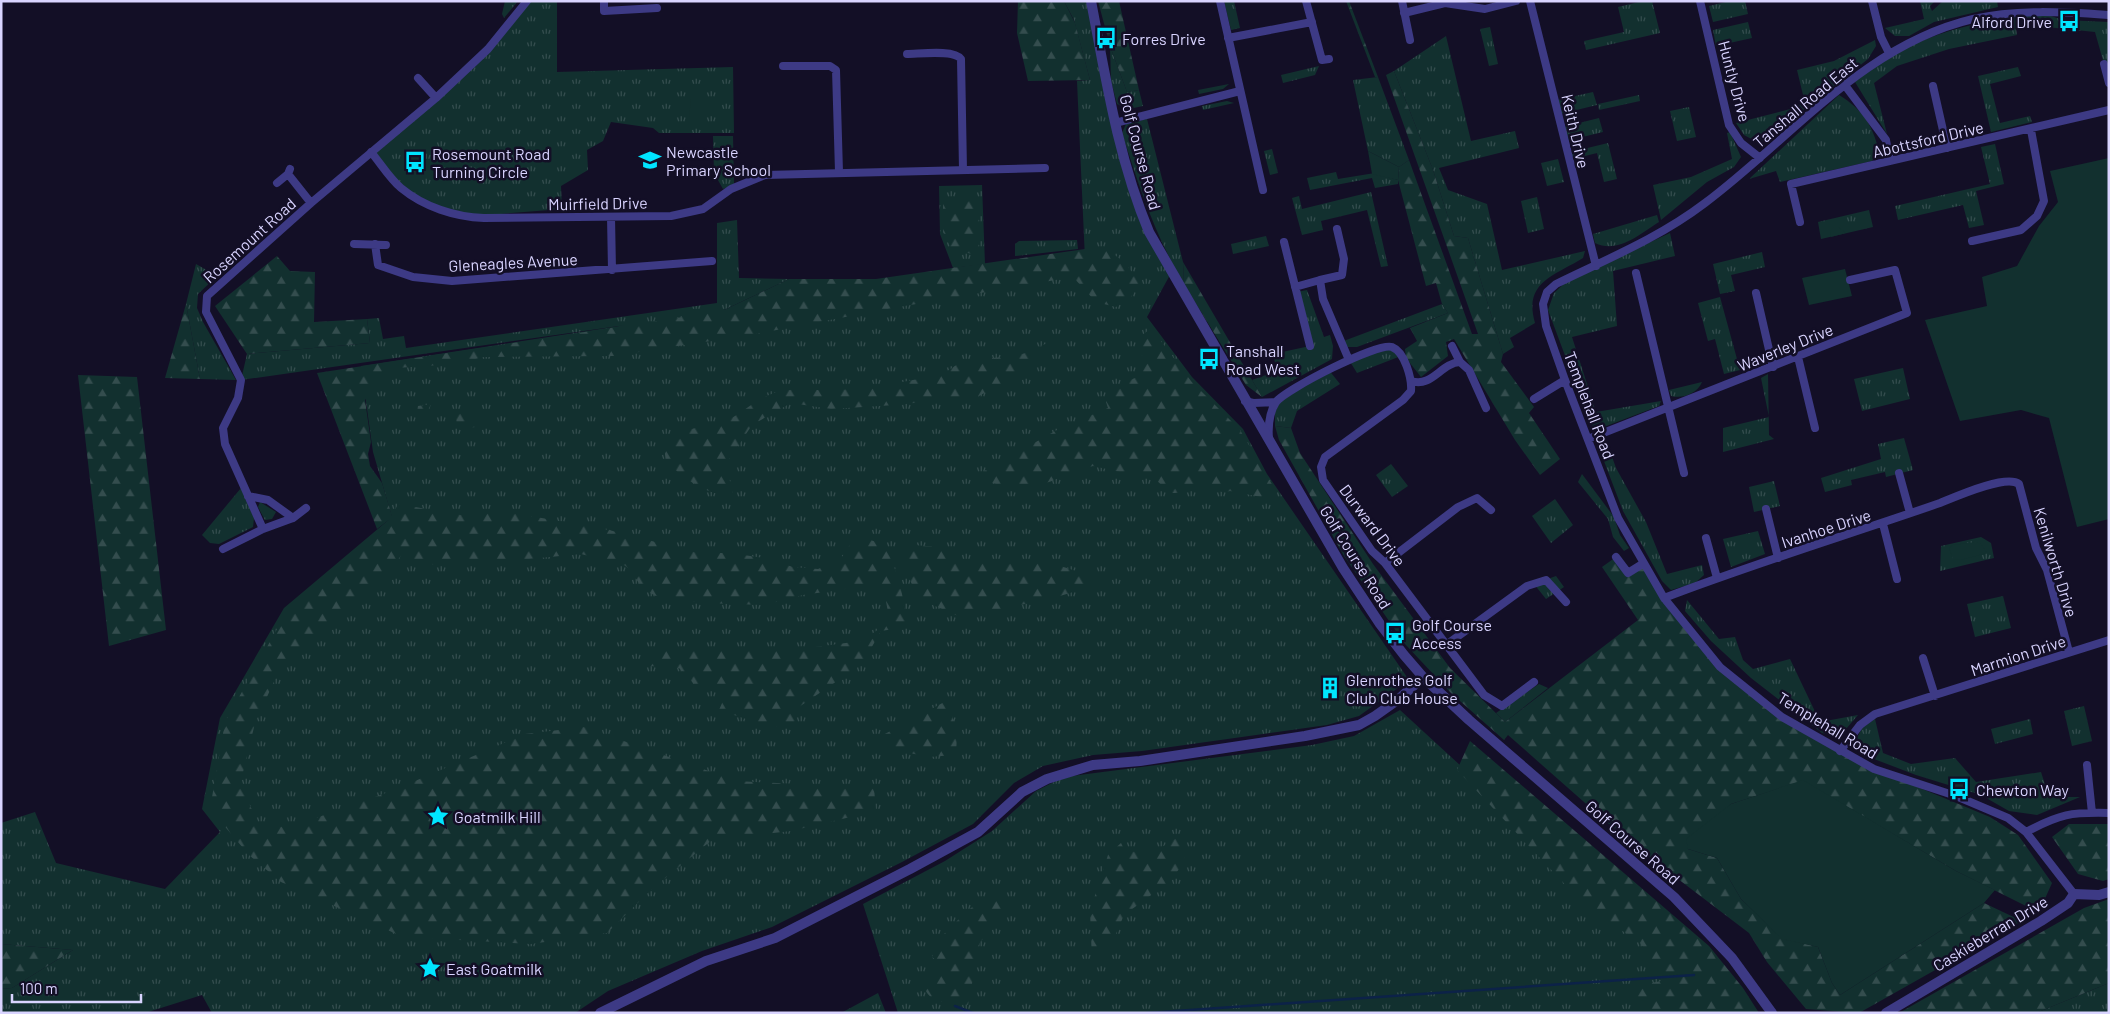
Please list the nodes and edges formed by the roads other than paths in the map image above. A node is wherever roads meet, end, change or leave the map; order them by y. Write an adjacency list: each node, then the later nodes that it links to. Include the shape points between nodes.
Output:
1 (527, 1): 29 (street, Rosemount Road, via 488,49)
2 (604, 1): 12 (street, via 604,11)
3 (1091, 1): 31 (street, Golf Course Road)
4 (1220, 1): 17 (street)
5 (1306, 1): 16 (street)
6 (1402, 1): 14 (street)
7 (1516, 1): 14 (street, via 1485,9 1444,3)
8 (1530, 1): 52 (street, Keith Drive)
9 (1700, 1): 35 (street, Huntly Drive, via 1729,125 1741,143)
10 (1872, 1): 19 (street, via 1881,37)
11 (2039, 1): 13 (street)
12 (658, 8)
13 (2042, 11): 15 (street, Tanshall Road East); 19 (street, Tanshall Road East, via 1974,19)
14 (1404, 13): 18 (street)
15 (2109, 15)
16 (1312, 22): 17 (street); 21 (street, via 1322,60)
17 (1228, 38): 28 (street)
18 (1410, 40)
19 (1889, 53): 26 (street, Tanshall Road East)
20 (907, 54): 38 (street, via 951,53 962,59)
21 (1329, 59)
22 (2104, 64): 25 (street)
23 (783, 66): 39 (street, via 830,66 836,70)
24 (418, 78): 29 (street)
25 (2109, 83)
26 (1844, 84): 35 (street, Tanshall Road East); 36 (street, via 1886,140)
27 (1933, 86): 33 (street)
28 (1240, 91): 31 (street); 41 (street)
29 (436, 98): 34 (street, Rosemount Road)
30 (2109, 110): 32 (street, Abottsford Drive)
31 (1115, 123): 69 (street, Golf Course Road, via 1135,200 1148,232)
32 (2031, 130): 33 (street, Abottsford Drive); 46 (street, via 2044,202 2037,216 2021,230)
33 (1948, 148): 36 (street, Abottsford Drive)
34 (371, 152): 42 (street, Rosemount Road); 43 (street, Muirfield Drive, via 401,187 427,204 463,217)
35 (1760, 158): 52 (street, Tanshall Road East, via 1704,204 1664,231)
36 (1890, 161): 44 (street, Abottsford Drive, via 1791,184)
37 (1045, 168): 38 (street, Muirfield Drive)
38 (963, 170): 39 (street, Muirfield Drive)
39 (839, 172): 43 (street, Muirfield Drive, via 765,175 731,189 703,209 671,216)
40 (277, 183): 42 (street, Rosemount Road, via 289,172)
41 (1263, 190)
42 (311, 203): 79 (street, Rosemount Road, via 207,296 206,312 242,380 223,432 225,444)
43 (612, 217): 53 (street)
44 (1800, 222)
45 (1336, 229): 55 (street, via 1344,259 1342,275)
46 (1972, 241)
47 (1284, 242): 57 (street)
48 (354, 244): 49 (street)
49 (375, 244): 50 (street); 53 (street, Gleneagles Avenue, via 378,265 413,277 452,281)
50 (386, 245)
51 (712, 261): 53 (street, Gleneagles Avenue)
52 (1596, 266): 58 (street, Tanshall Road East, via 1556,284)
53 (612, 270)
54 (1636, 273): 72 (street)
55 (1320, 280): 57 (street); 63 (street, via 1323,299)
56 (1850, 280): 62 (street, Waverley Drive, via 1896,270 1907,313)
57 (1295, 287): 60 (street)
58 (1547, 292): 66 (street, Templehall Road, via 1542,309)
59 (1756, 293): 65 (street)
60 (1310, 346)
61 (1452, 346): 64 (street)
62 (1798, 357): 65 (street, Waverley Drive); 73 (street)
63 (1349, 360): 67 (street, via 1391,346 1401,356); 70 (street, via 1296,387)
64 (1460, 362): 67 (street, via 1426,382); 71 (street, via 1469,370)
65 (1773, 367): 72 (street, Waverley Drive)
66 (1565, 380): 68 (street); 74 (street, Templehall Road)
67 (1411, 382): 91 (street, Durward Drive, via 1408,396 1331,452 1321,467 1323,480)
68 (1534, 399)
69 (1245, 401): 70 (street); 75 (street, Golf Course Road)
70 (1276, 402): 75 (street, via 1269,421)
71 (1486, 408)
72 (1668, 409): 74 (street, Waverley Drive); 76 (street)
73 (1815, 428)
74 (1588, 439): 92 (street, Templehall Road, via 1618,518)
75 (1270, 443): 101 (street, Golf Course Road, via 1362,598)
76 (1684, 473)
77 (1899, 474): 83 (street)
78 (2015, 480): 83 (street, Ivanhoe Drive); 99 (street, Kenilworth Drive, via 2036,548 2047,570)
79 (248, 496): 84 (street, via 268,500); 86 (street)
80 (306, 508): 84 (street)
81 (1766, 509): 90 (street, Ivanhoe Drive)
82 (1491, 510): 91 (street, via 1477,498 1458,507)
83 (1910, 513): 85 (street, Ivanhoe Drive)
84 (293, 518): 86 (street)
85 (1883, 524): 90 (street, Ivanhoe Drive); 94 (street, Ivanhoe Drive)
86 (262, 529): 88 (street)
87 (1706, 538): 93 (street)
88 (223, 549)
89 (1616, 558): 92 (street, via 1628,573)
90 (1778, 558): 93 (street, Ivanhoe Drive)
91 (1384, 564): 98 (street, Durward Drive)
92 (1644, 564): 95 (street, Templehall Road)
93 (1717, 578): 95 (street, Ivanhoe Drive)
94 (1897, 579)
95 (1664, 598): 104 (street, Templehall Road, via 1720,666 1782,717)
96 (1566, 602): 98 (street, via 1546,580 1527,586)
97 (2109, 640): 99 (street, Marmion Drive)
98 (1446, 645): 102 (street, Durward Drive, via 1484,695 1502,706)
99 (2069, 652): 103 (street, Marmion Drive)
100 (1923, 658): 103 (street)
101 (1423, 677): 111 (street, via 1400,699 1358,725 1140,761 1093,765 1047,779 1022,792 978,832 910,869 775,938 706,961); 112 (street, Golf Course Road, via 1674,897 1732,958)
102 (1534, 682)
103 (1935, 696): 104 (street, Marmion Drive, via 1876,714 1860,725)
104 (1840, 751): 108 (street, Templehall Road, via 1874,769 1956,796 2008,818)
105 (2086, 765): 106 (street)
106 (2092, 813): 107 (street); 108 (street, via 2056,816)
107 (2109, 813)
108 (2026, 832): 110 (street, Templehall Road)
109 (2109, 892): 110 (street)
110 (2074, 894): 113 (street, Caskieberran Drive, via 2068,903 2041,921)
111 (600, 1013)
112 (1772, 1013)
113 (1886, 1013)

